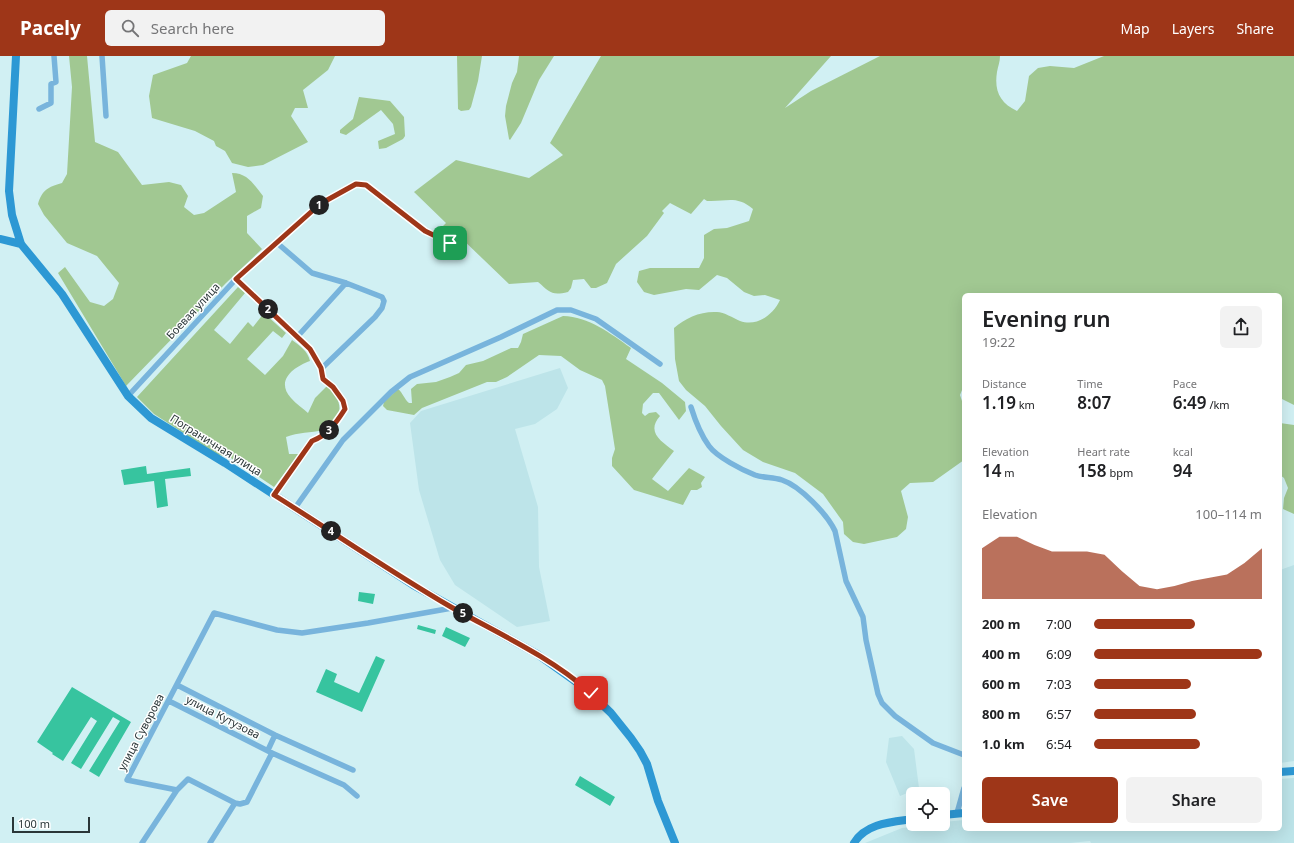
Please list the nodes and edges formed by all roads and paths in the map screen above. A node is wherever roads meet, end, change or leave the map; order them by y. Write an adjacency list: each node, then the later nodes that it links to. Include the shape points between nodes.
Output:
1 (16, 56): 9 (street, via 10,191 12,215)
2 (54, 56): 4 (street, via 56,82 51,84 51,103)
3 (102, 56): 5 (street)
4 (38, 109)
5 (106, 116)
6 (0, 239): 9 (street)
7 (276, 242): 8 (street, Боевая улица, via 320,204 356,184 366,185 425,231); 10 (street, Боевая улица); 11 (street, via 312,273)
8 (450, 243)
9 (21, 244): 15 (street, Пограничная улица, via 62,294)
10 (236, 279): 12 (street); 15 (street, Боевая улица)
11 (346, 283): 12 (street); 14 (street, via 382,297 382,308)
12 (297, 337): 14 (street, via 310,349)
13 (660, 364): 18 (street, via 596,319 571,310 557,310 410,377 391,392 343,440)
14 (321, 369): 17 (street, via 323,379 333,387 343,401 345,409 322,437 312,441)
15 (128, 396): 17 (street, Пограничная улица, via 151,418)
16 (691, 407): 24 (street, via 696,422 713,450 747,472 793,485 831,523 846,581 863,617 866,640 882,703 895,716 933,743)
17 (274, 495): 18 (street, Пограничная улица)
18 (295, 508): 19 (street, Пограничная улица)
19 (452, 608): 20 (street, улица Суворова, via 302,633 277,630 214,613); 37 (street, Пограничная улица, via 548,661 586,689 607,709 644,758)
20 (177, 685): 21 (street, улица Суворова); 22 (street, улица Кутузова)
21 (169, 701): 23 (street, улица Кутузова); 28 (street, улица Суворова, via 127,780)
22 (275, 735): 23 (street, улица Кутузова); 25 (street, улица Кутузова)
23 (270, 751): 29 (street, улица Кутузова, via 344,785); 31 (street, via 247,802)
24 (962, 754)
25 (353, 770)
26 (1294, 771): 27 (street)
27 (1282, 772)
28 (177, 790): 31 (street, via 188,779); 35 (street)
29 (357, 796)
30 (962, 800): 32 (street)
31 (235, 802): 36 (street)
32 (960, 813): 33 (street)
33 (950, 814)
34 (906, 820): 38 (street, via 870,828 860,834)
35 (142, 843)
36 (210, 843)
37 (675, 843)
38 (854, 843)

